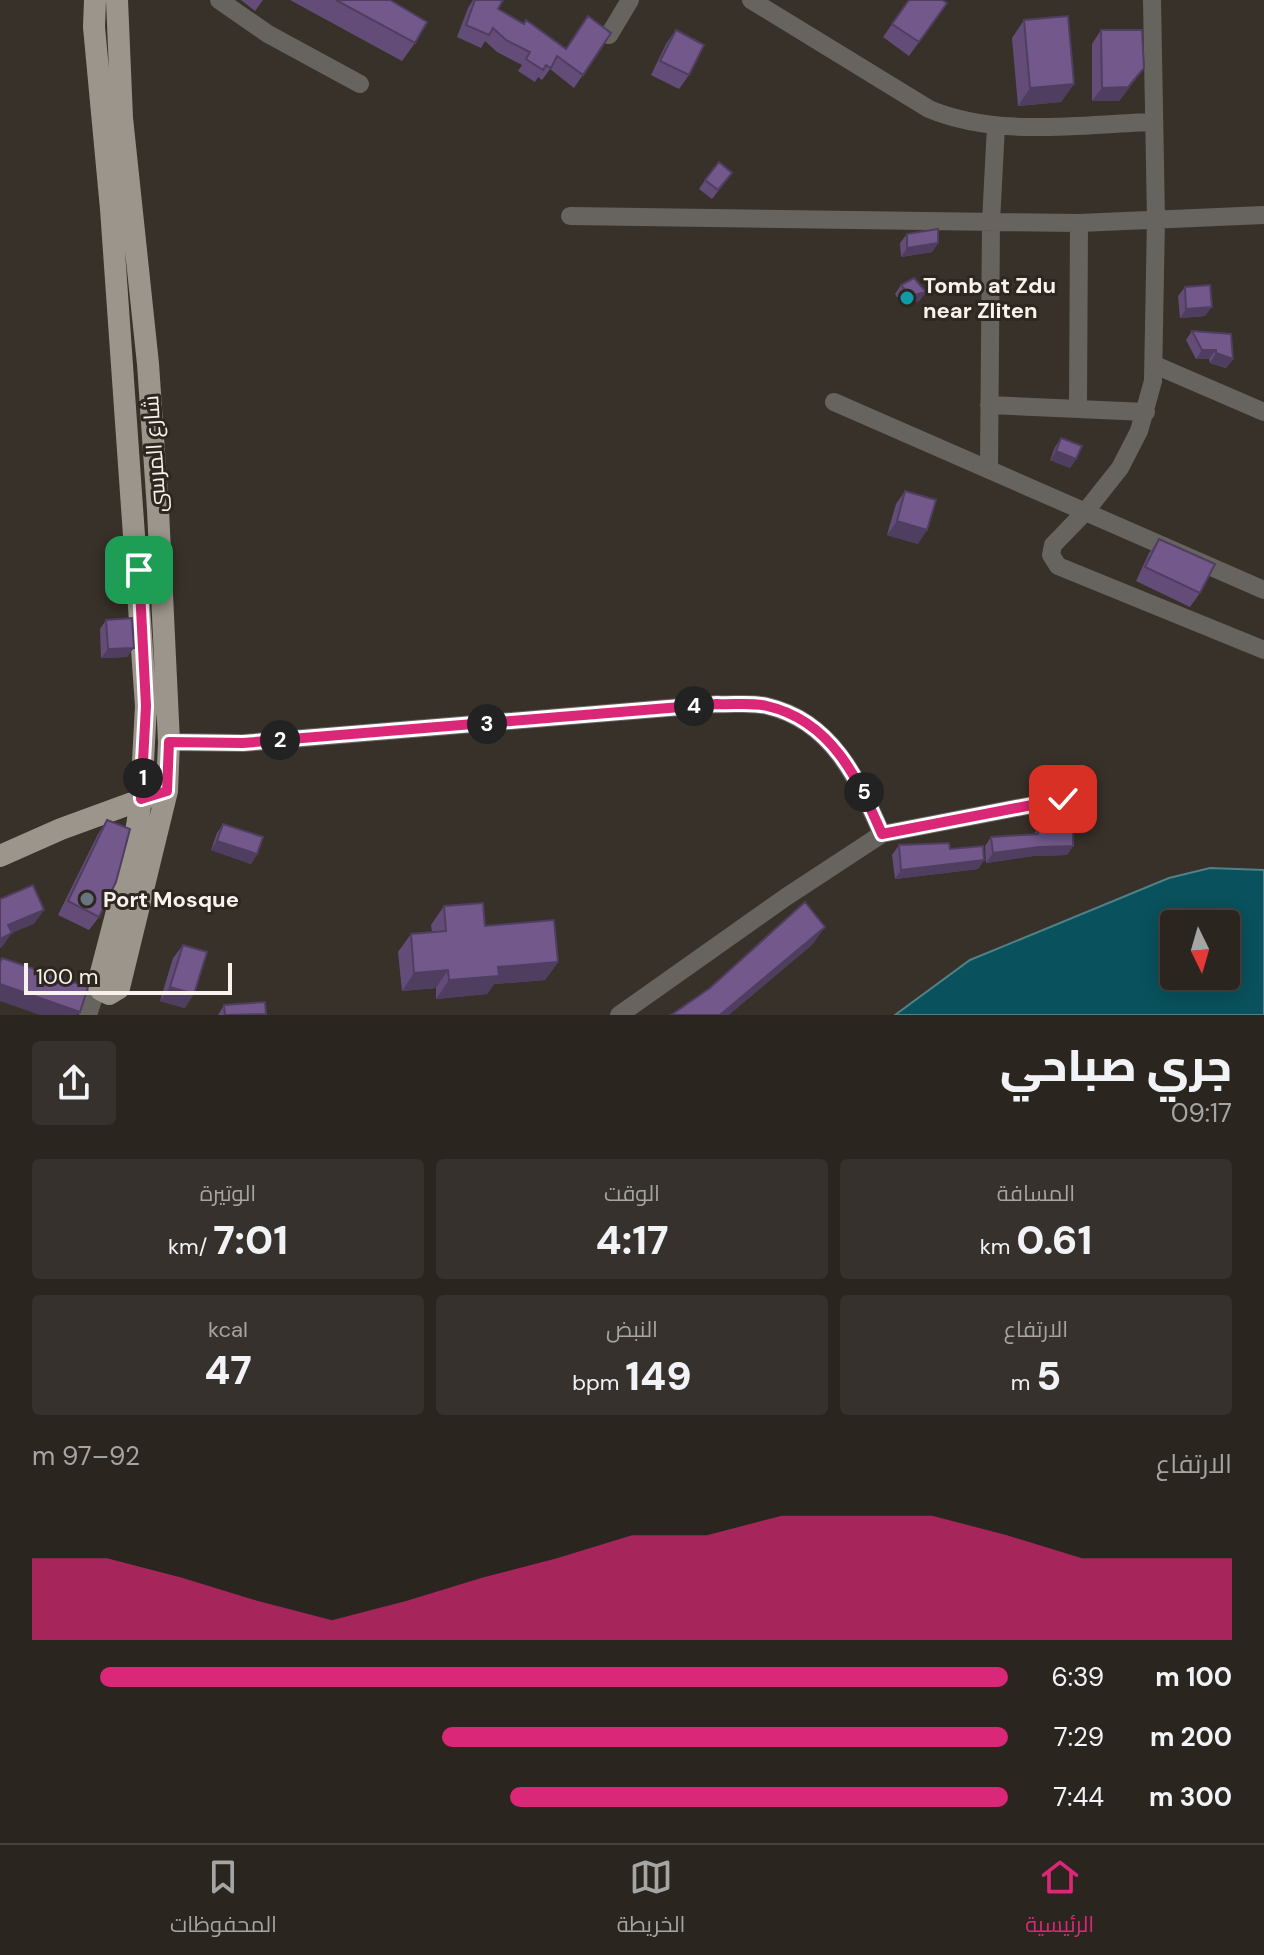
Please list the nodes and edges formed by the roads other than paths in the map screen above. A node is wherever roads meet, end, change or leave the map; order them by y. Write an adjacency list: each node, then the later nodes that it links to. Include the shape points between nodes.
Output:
1 (95, 0): 28 (main road, شارع المرسى, via 144,649)
2 (117, 0): 26 (main road, شارع المرسى, via 122,118 148,364)
3 (219, 0): 8 (street, via 268,34)
4 (630, 0): 7 (street)
5 (751, 0): 10 (street, via 929,109)
6 (1152, 0): 9 (street)
7 (609, 35)
8 (360, 84)
9 (1154, 122): 10 (street); 13 (street)
10 (996, 126): 14 (street)
11 (1264, 215): 13 (street)
12 (570, 216): 14 (street)
13 (1156, 219): 15 (street); 16 (street)
14 (991, 222): 15 (street); 18 (street)
15 (1079, 223): 19 (street)
16 (1155, 365): 20 (street); 21 (street)
17 (834, 402): 22 (street)
18 (989, 405): 19 (street); 22 (street)
19 (1078, 408): 20 (street)
20 (1146, 412): 23 (street, via 1131,450)
21 (1264, 412)
22 (989, 470): 23 (street)
23 (1085, 512): 24 (street); 25 (street, via 1053,545 1051,555 1058,566)
24 (1264, 590)
25 (1264, 650)
26 (169, 742): 27 (main road, شارع المرسى); 30 (street, via 243,743 717,704 765,705 810,726 846,760)
27 (167, 791): 28 (main road); 32 (main road, شارع المرسى, via 119,988 105,993)
28 (141, 799): 31 (main road); 32 (main road, شارع المرسى)
29 (1063, 799): 30 (street)
30 (882, 834): 34 (street)
31 (0, 856)
32 (98, 984): 33 (street)
33 (88, 1015)
34 (619, 1015)

